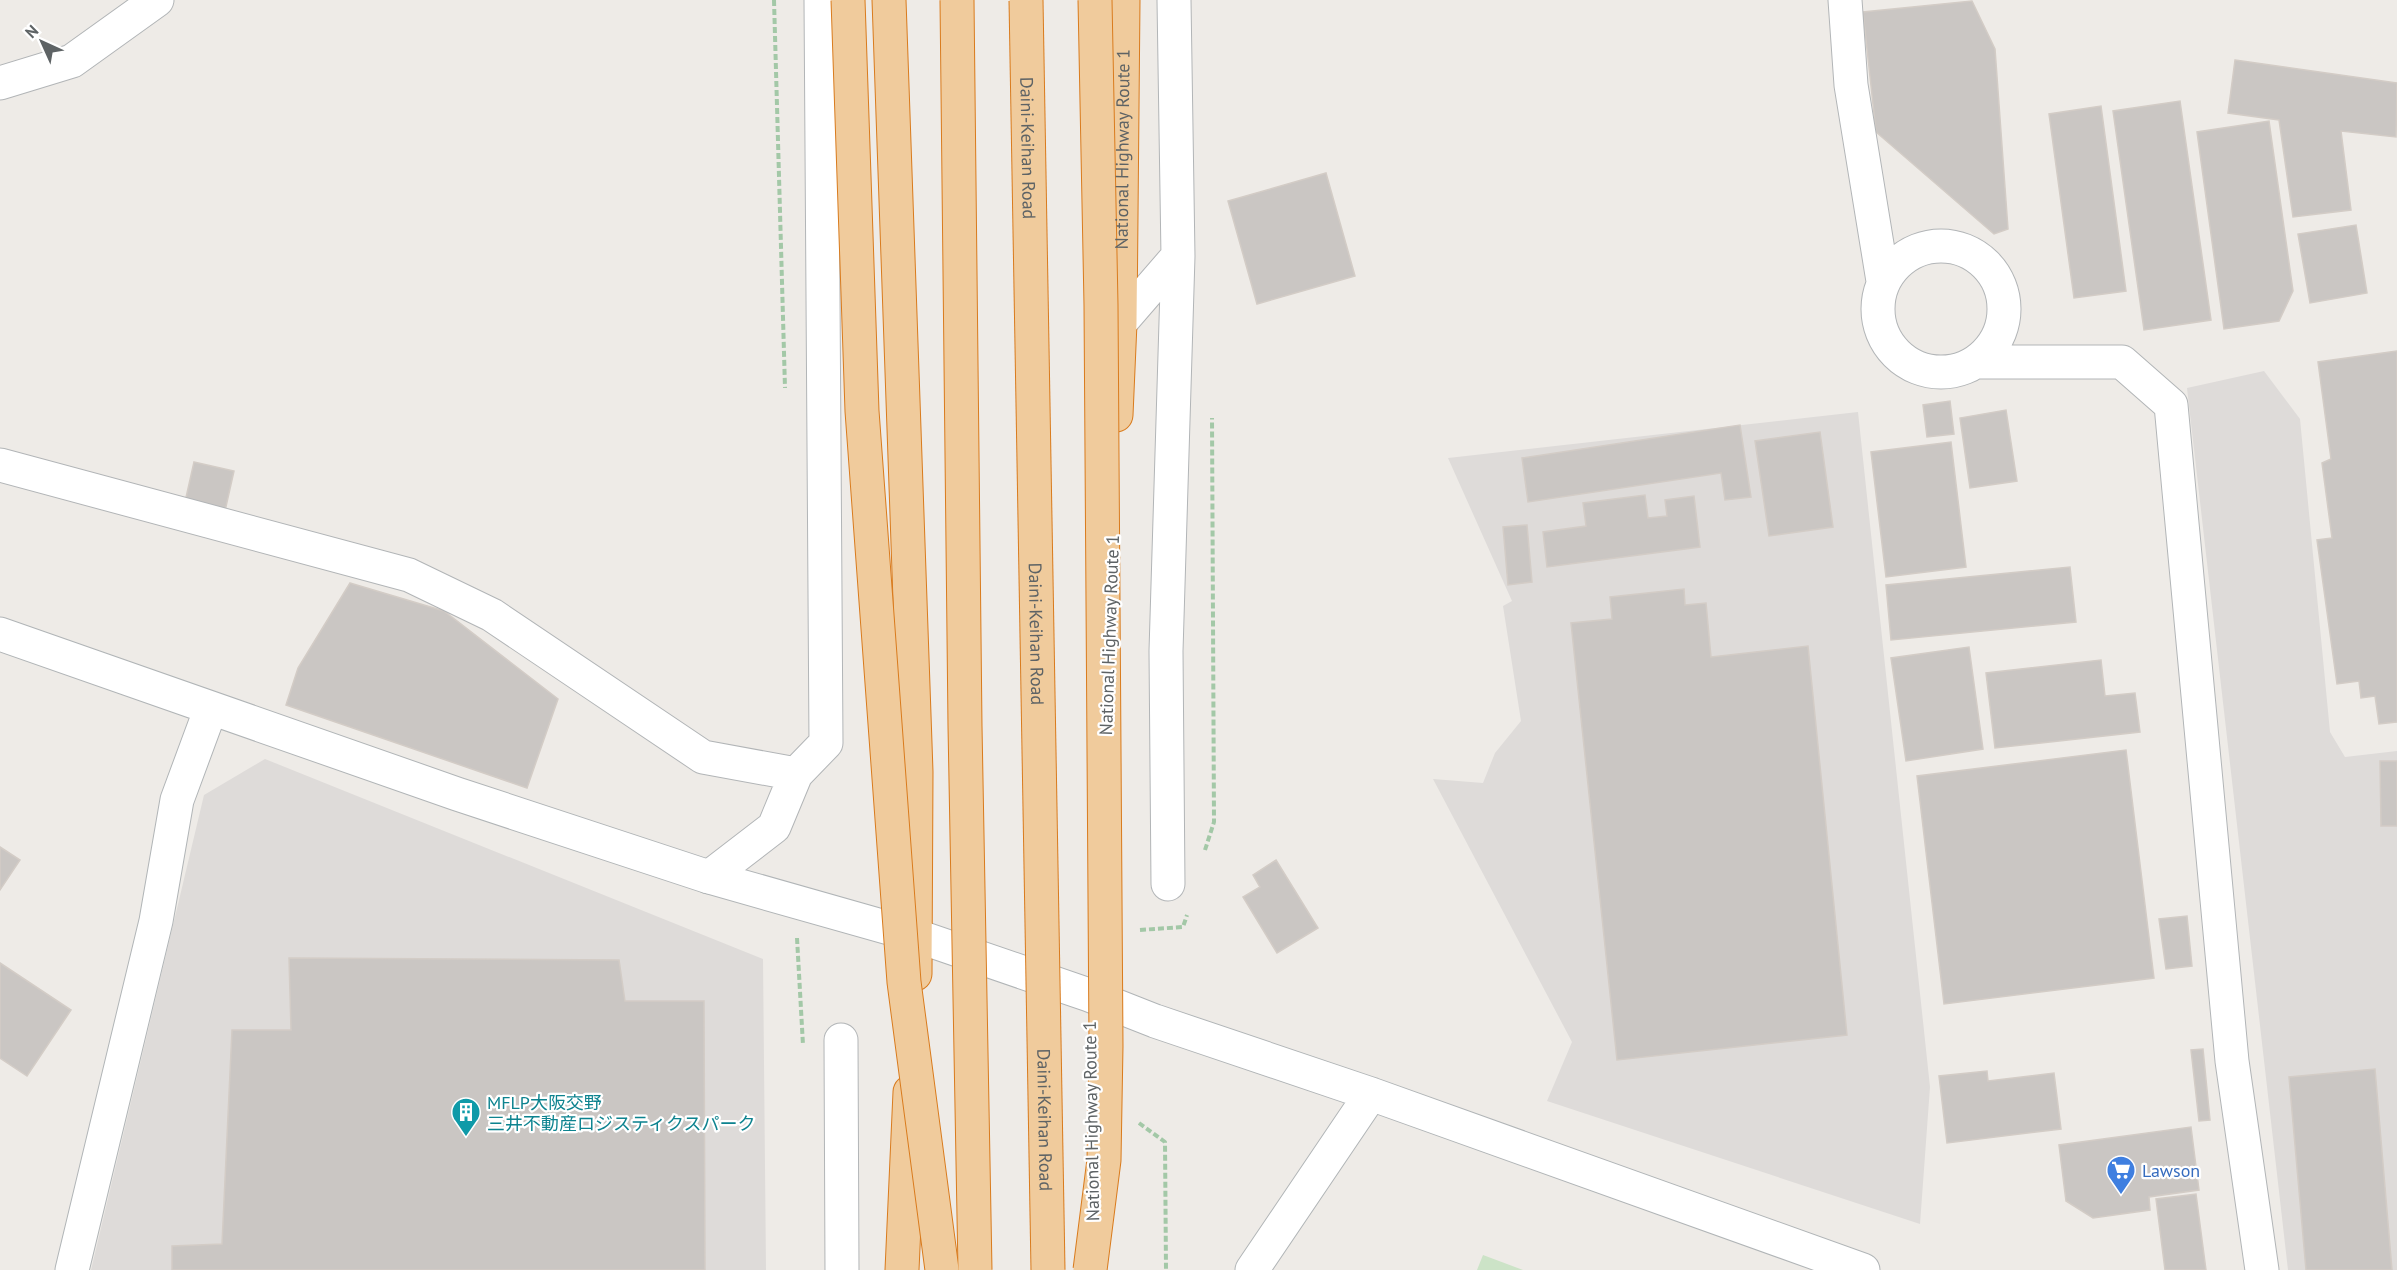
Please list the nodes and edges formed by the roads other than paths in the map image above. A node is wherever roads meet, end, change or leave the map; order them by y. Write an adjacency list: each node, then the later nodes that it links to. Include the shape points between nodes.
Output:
1 (157, 0): 11 (street, via 72,61)
2 (821, 0): 19 (street, via 826,743)
3 (849, 0): 29 (highway, bridge, via 862,411 902,958)
4 (890, 0): 22 (highway, via 916,772)
5 (957, 0): 30 (highway, bridge)
6 (1026, 0): 31 (highway, Daini-Keihan Road, bridge)
7 (1095, 0): 32 (highway, bridge, via 1106,1046 1104,1160)
8 (1123, 0): 14 (highway, National Highway Route 1)
9 (1174, 0): 12 (street)
10 (1845, 0): 13 (street, via 1851,85)
11 (0, 83)
12 (1178, 255): 14 (street); 21 (street, via 1166,651)
13 (1883, 282): 15 (street, via 1878,322 1899,357 1917,368 1937,372 1957,371); 15 (street, via 1896,264 1913,251 1934,245 1955,246 1975,254 1991,268 2001,287 2005,308 2002,329 1991,348)
14 (1120, 322): 23 (highway, National Highway Route 1, bridge, via 1102,817)
15 (1976, 362): 35 (street, via 2122,362 2171,405 2232,1061)
16 (0, 465): 19 (street, via 409,575 492,615 703,757)
17 (0, 634): 18 (street)
18 (211, 708): 20 (street); 26 (street, via 177,800 156,921)
19 (796, 774): 20 (street, via 774,827)
20 (709, 877): 22 (street)
21 (1168, 884)
22 (917, 936): 23 (street); 28 (highway)
23 (1089, 995): 25 (street); 32 (highway, National Highway Route 1)
24 (841, 1040): 27 (street)
25 (1371, 1094): 33 (street); 34 (street)
26 (72, 1270)
27 (842, 1270)
28 (902, 1270)
29 (942, 1270)
30 (975, 1270)
31 (1048, 1270)
32 (1092, 1270)
33 (1252, 1270)
34 (1863, 1270)
35 (2262, 1270)

